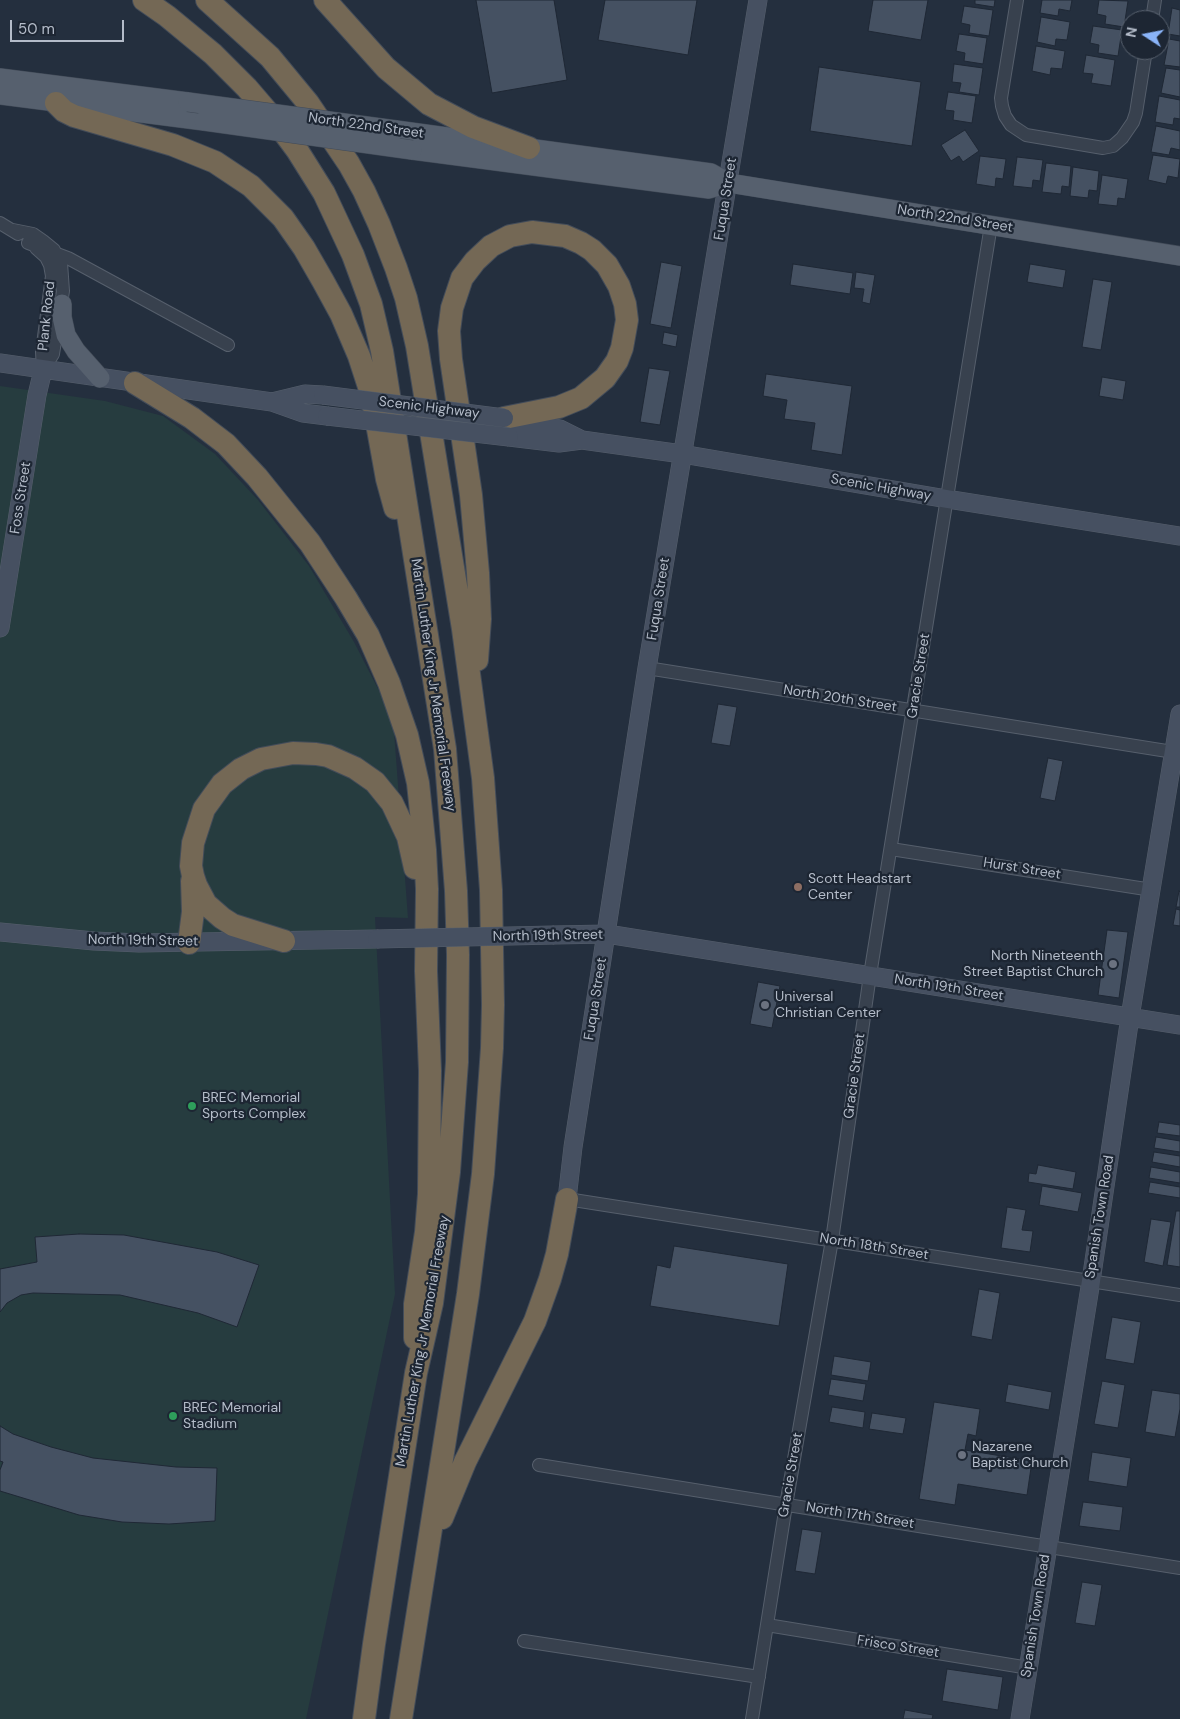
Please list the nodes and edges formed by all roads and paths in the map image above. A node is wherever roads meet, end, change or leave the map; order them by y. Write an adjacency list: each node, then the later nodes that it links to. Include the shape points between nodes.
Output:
1 (144, 0): 29 (highway, Martin Luther King Jr Memorial Freeway, via 213,54 267,111 314,175 344,232 378,329)
2 (207, 0): 32 (highway, via 270,57 308,103 349,164 388,247 406,298 417,346)
3 (325, 0): 10 (highway, via 386,68 429,104 473,127)
4 (758, 0): 11 (street, Fuqua Street)
5 (1017, 0): 6 (street, via 1001,98 1005,116 1011,125 1026,135 1103,148 1113,146 1133,122)
6 (1144, 60)
7 (0, 78): 10 (main road, North 22nd Street, bridge)
8 (0, 95): 9 (main road, North 22nd Street)
9 (56, 103): 11 (main road, North 22nd Street, bridge, via 709,189); 29 (highway, via 74,116 173,144 215,162 251,186 283,218 341,314 359,356 372,396 387,478)
10 (529, 148): 11 (main road, North 22nd Street, via 711,173)
11 (729, 184): 13 (main road, North 22nd Street); 26 (street, Fuqua Street)
12 (0, 223): 14 (street, Plank Road)
13 (991, 225): 17 (main road, North 22nd Street); 27 (street, Gracie Street)
14 (13, 230): 15 (street, Plank Road); 16 (street, Plank Road, via 32,234)
15 (28, 243): 16 (street, Plank Road); 21 (street, Plank Road, via 46,257 52,276 42,352)
16 (58, 255): 18 (street, Plank Road, via 64,283); 19 (street, Plank Road)
17 (1180, 256)
18 (62, 304): 21 (street, Plank Road, via 53,354); 22 (main road, via 66,336)
19 (228, 345)
20 (0, 363): 21 (street, Scenic Highway)
21 (43, 370): 22 (street, Scenic Highway); 30 (street, Foss Street)
22 (100, 378): 23 (street, Scenic Highway)
23 (135, 383): 24 (street, Scenic Highway); 43 (highway, via 192,418 241,459 310,543 368,635 407,735 418,783 426,860)
24 (272, 402): 25 (street, Scenic Highway, bridge, via 302,413 327,416); 25 (street, Scenic Highway, bridge, via 305,394 323,395)
25 (506, 427): 26 (street, Scenic Highway, via 560,429 582,440); 32 (highway, via 581,398 605,378 622,348 627,320 619,286 592,250 565,236 532,232 510,236 491,246 462,278 452,308 449,331 451,359 471,496 478,573 480,619)
26 (682, 454): 27 (street, Scenic Highway); 31 (street, Fuqua Street)
27 (947, 499): 28 (street, Scenic Highway); 33 (street, Gracie Street)
28 (1180, 536)
29 (424, 612): 51 (highway, Martin Luther King Jr Memorial Freeway, via 449,786 456,891 458,1003 445,1214 432,1303)
30 (0, 628)
31 (648, 668): 33 (street, North 20th Street); 40 (street, Fuqua Street)
32 (474, 703): 55 (highway, via 491,890 491,1057 475,1244)
33 (913, 710): 35 (street, North 20th Street); 36 (street, Gracie Street)
34 (1180, 714): 35 (street, Spanish Town Road)
35 (1177, 753): 38 (street, Spanish Town Road)
36 (891, 849): 38 (street, Hurst Street); 44 (street, Gracie Street)
37 (191, 866): 41 (highway, via 200,895 213,911 234,925); 42 (highway, via 193,912); 43 (highway, via 196,830 204,809 222,784 241,769 261,759 293,753 316,754 346,763 380,787 392,803 408,837 415,865)
38 (1152, 890): 45 (street, Spanish Town Road)
39 (0, 932): 42 (street, North 19th Street, via 94,941)
40 (607, 934): 41 (street, North 19th Street, bridge); 44 (street, North 19th Street); 47 (street, Fuqua Street)
41 (284, 940): 42 (street, North 19th Street)
42 (188, 942)
43 (426, 971): 51 (highway, via 430,1158 426,1232 415,1304)
44 (870, 975): 45 (street, North 19th Street); 48 (street, Gracie Street)
45 (1130, 1017): 46 (street, North 19th Street); 49 (street, Spanish Town Road)
46 (1180, 1025)
47 (567, 1199): 48 (street, North 18th Street); 55 (highway, via 557,1254 535,1321 465,1462)
48 (832, 1240): 49 (street, North 18th Street); 53 (street, Gracie Street)
49 (1091, 1281): 50 (street, North 18th Street); 54 (street, Spanish Town Road)
50 (1180, 1295)
51 (416, 1373): 61 (highway, Martin Luther King Jr Memorial Freeway)
52 (539, 1465): 53 (street, North 17th Street)
53 (786, 1505): 54 (street, North 17th Street); 57 (street, Gracie Street)
54 (1046, 1547): 56 (street, North 17th Street); 59 (street, Spanish Town Road)
55 (426, 1564): 62 (highway)
56 (1180, 1568)
57 (767, 1625): 59 (street, Frisco Street); 60 (street, Gracie Street)
58 (524, 1642): 60 (street)
59 (1029, 1668): 64 (street, Spanish Town Road)
60 (759, 1677): 63 (street, Gracie Street)
61 (364, 1719)
62 (401, 1719)
63 (752, 1719)
64 (1020, 1719)

